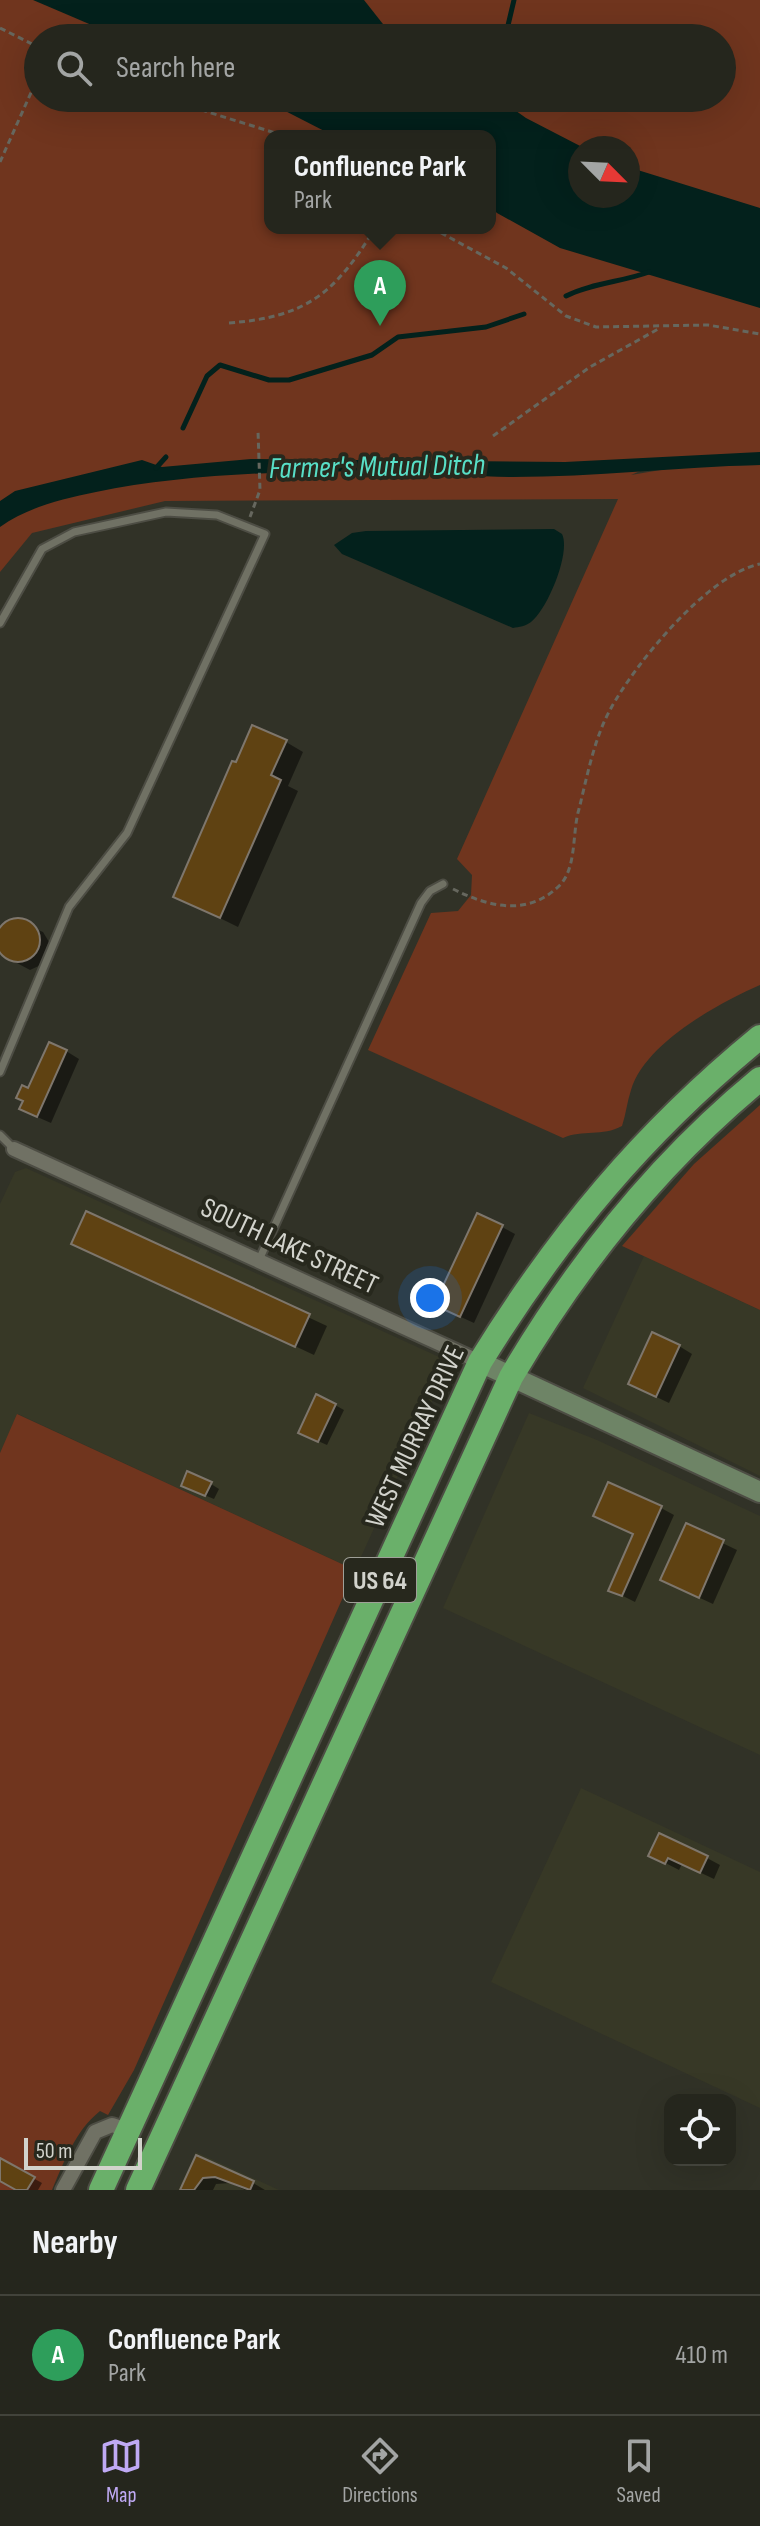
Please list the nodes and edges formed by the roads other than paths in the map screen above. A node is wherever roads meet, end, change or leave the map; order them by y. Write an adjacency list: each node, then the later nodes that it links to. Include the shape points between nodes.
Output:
1 (0, 623): 4 (lane, via 42,549 74,532 166,512 217,515 265,534 127,833 69,907)
2 (443, 884): 8 (lane, via 421,903)
3 (760, 1037): 9 (highway, WEST MURRAY DRIVE / US 64, via 674,1111 621,1167 546,1259)
4 (0, 1072)
5 (760, 1079): 10 (highway, US 64, via 713,1118 630,1206 577,1273)
6 (0, 1135): 7 (lane)
7 (14, 1149): 8 (street, SOUTH LAKE STREET)
8 (258, 1261): 9 (street, SOUTH LAKE STREET)
9 (480, 1362): 10 (street, SOUTH LAKE STREET); 12 (highway, WEST MURRAY DRIVE / US 64)
10 (511, 1377): 11 (street, SOUTH LAKE STREET); 15 (highway, US 64)
11 (760, 1492)
12 (128, 2130): 13 (street, via 112,2125 95,2132); 14 (highway, WEST MURRAY DRIVE / US 64)
13 (63, 2190)
14 (101, 2190)
15 (138, 2190)

